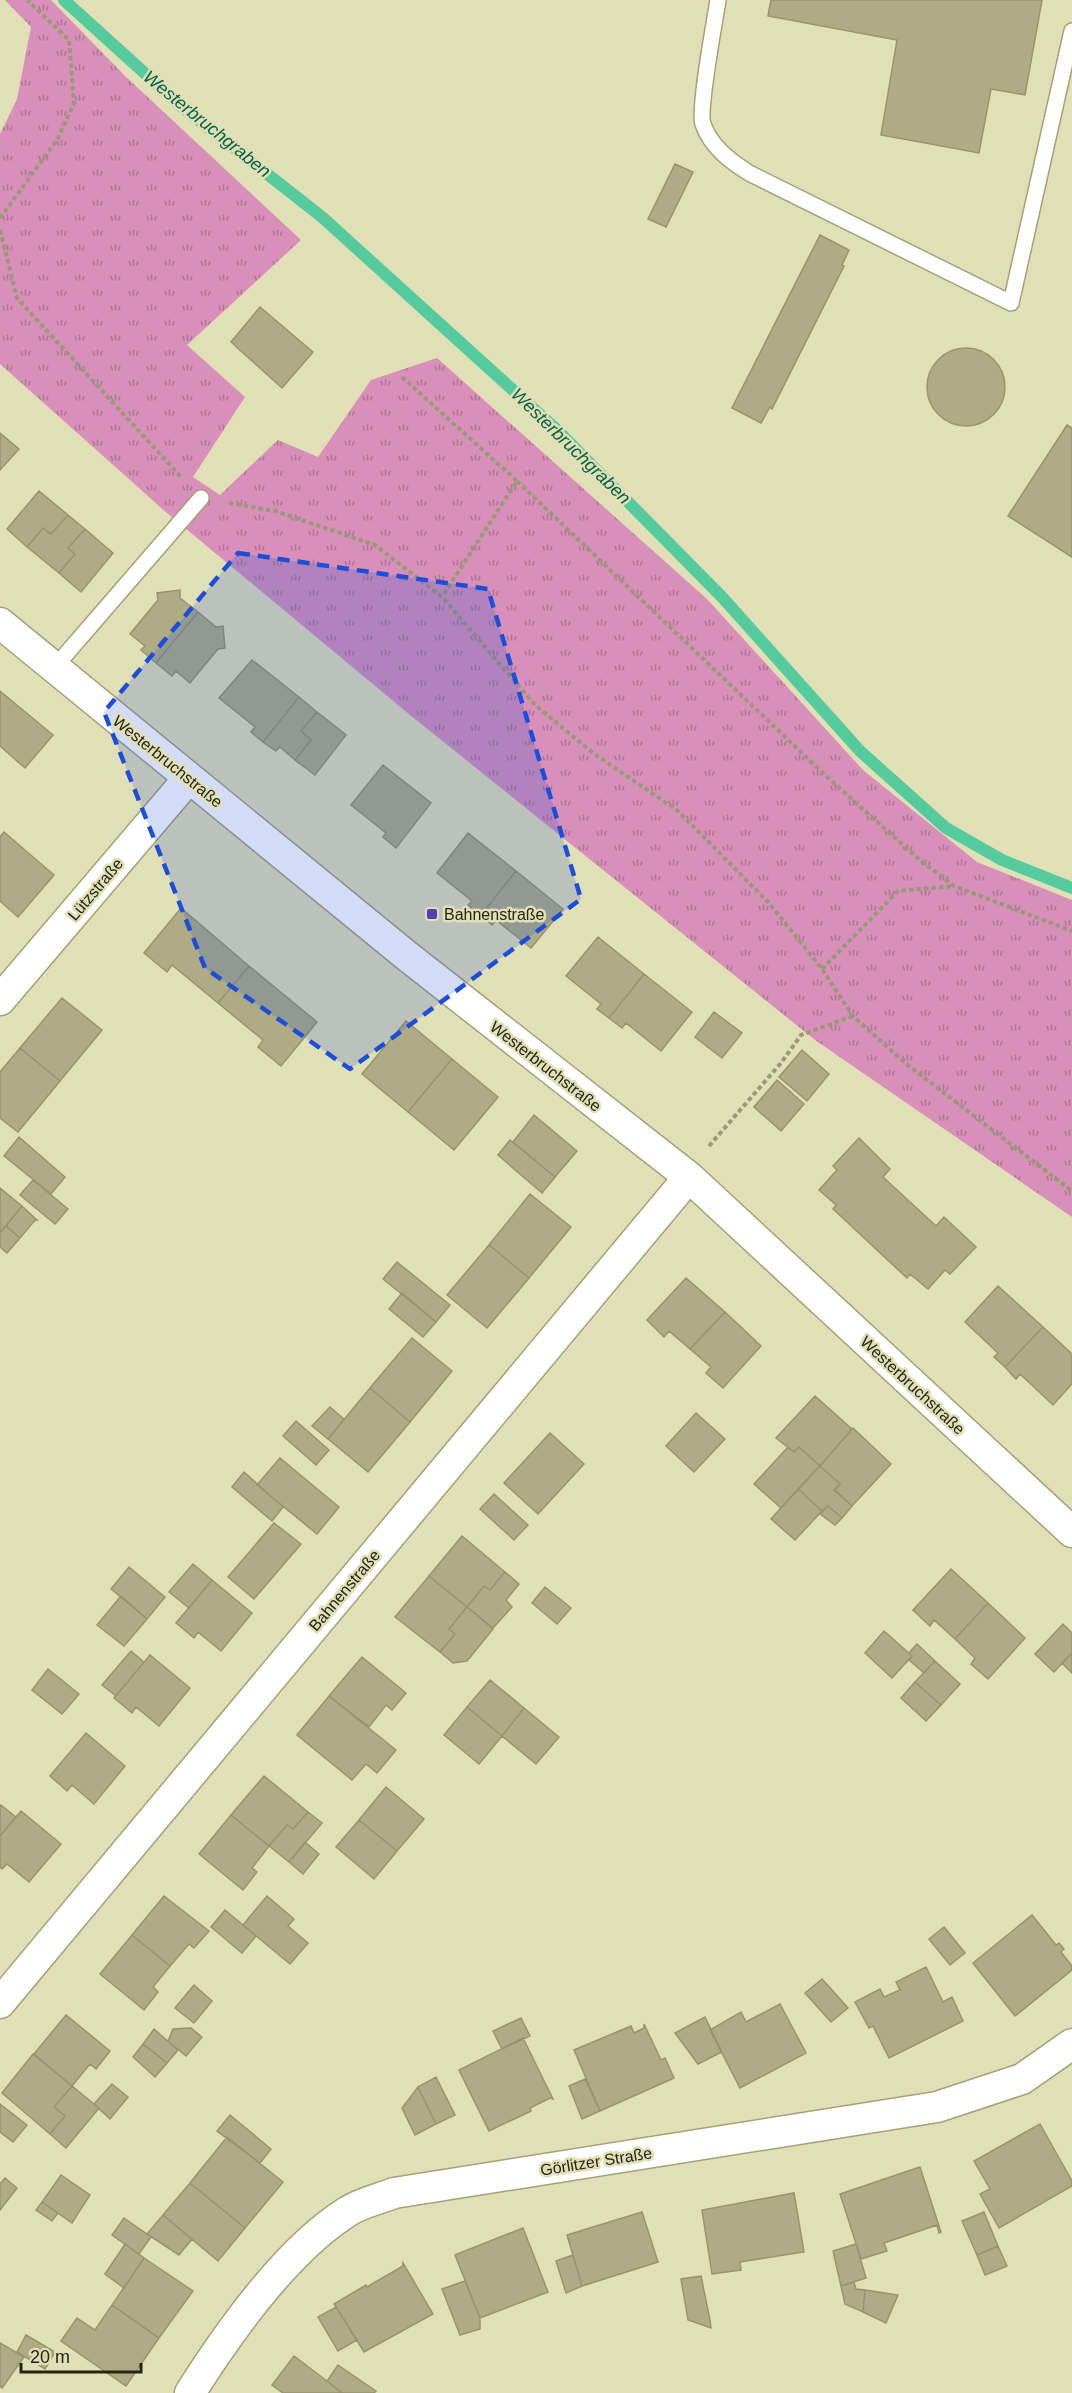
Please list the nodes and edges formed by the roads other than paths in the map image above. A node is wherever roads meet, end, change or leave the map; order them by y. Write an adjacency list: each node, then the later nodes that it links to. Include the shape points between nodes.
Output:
1 (718, 0): 2 (lane, via 702,121 712,142 726,158 1011,303)
2 (1072, 31)
3 (201, 498): 5 (lane)
4 (0, 623): 5 (street, Westerbruchstraße)
5 (54, 668): 6 (street, Westerbruchstraße)
6 (189, 778): 7 (street, Lützstraße); 8 (street, Westerbruchstraße)
7 (0, 1000)
8 (686, 1176): 9 (street, Westerbruchstraße); 10 (street, Bahnenstraße)
9 (1072, 1532)
10 (0, 2002)
11 (1072, 2044): 12 (street, Görlitzer Straße, via 1022,2079 937,2107 394,2193 348,2210 298,2251 213,2356)
12 (190, 2393)

